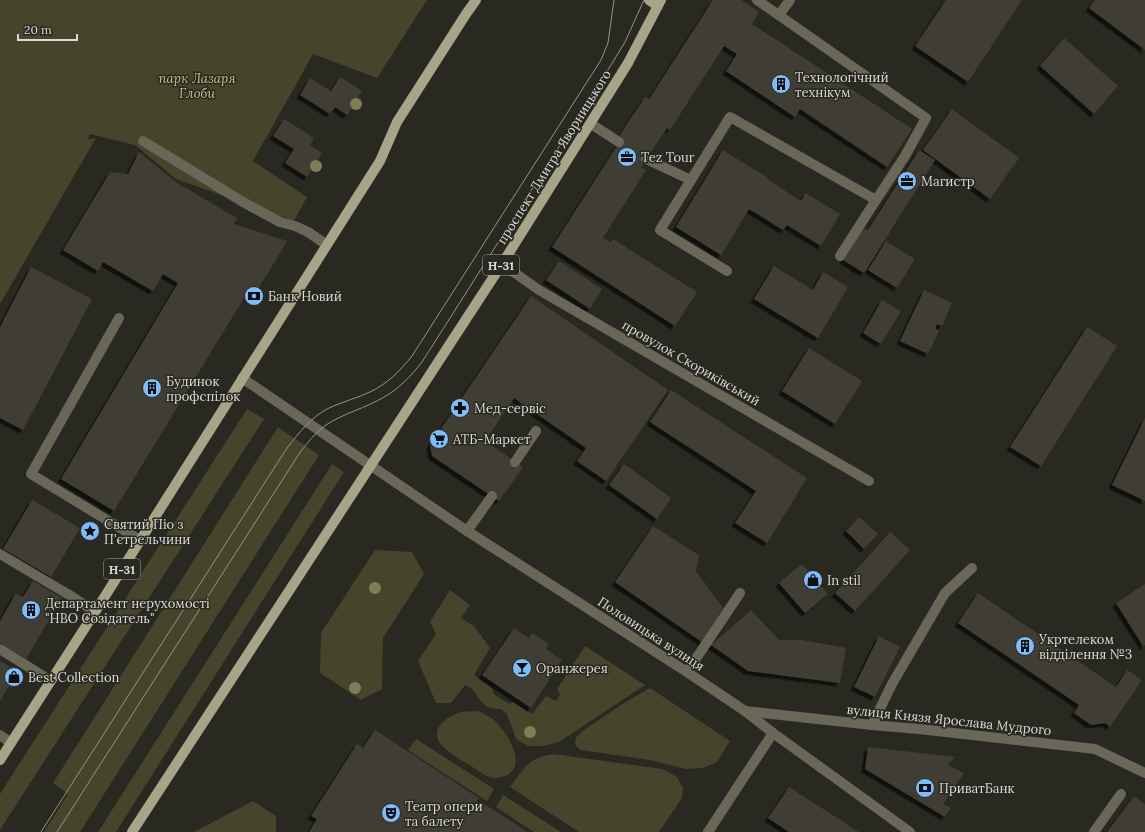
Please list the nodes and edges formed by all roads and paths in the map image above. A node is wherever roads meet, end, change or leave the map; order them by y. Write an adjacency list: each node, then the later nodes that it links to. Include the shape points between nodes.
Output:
1 (476, 0): 13 (main road, Н-31, via 397,122 380,161)
2 (648, 0): 5 (main road)
3 (757, 0): 6 (street)
4 (790, 0): 6 (street)
5 (659, 3): 7 (main road, проспект Дмитра Яворницького / Н-31, via 628,63)
6 (779, 15): 12 (street, via 926,118)
7 (591, 124): 9 (street); 15 (main road, проспект Дмитра Яворницького / Н-31)
8 (143, 141): 13 (street, via 243,202 280,222 308,232)
9 (619, 142)
10 (646, 159): 11 (street)
11 (691, 180): 12 (street, via 730,117); 16 (street, via 660,230)
12 (876, 200): 14 (street)
13 (327, 245): 18 (main road, Н-31)
14 (840, 256)
15 (502, 264): 21 (main road, проспект Дмитра Яворницького / Н-31); 22 (street, провулок Скориківський, via 539,290)
16 (727, 271)
17 (119, 318): 25 (street, via 30,474)
18 (242, 378): 21 (street); 25 (main road, Н-31)
19 (536, 431): 20 (street)
20 (515, 462)
21 (372, 465): 24 (street, Половицька вулиця); 41 (main road, проспект Дмитра Яворницького / Н-31)
22 (869, 481)
23 (492, 496): 24 (street)
24 (467, 531): 31 (street, Половицька вулиця)
25 (140, 540): 29 (main road, Н-31)
26 (0, 554): 29 (street)
27 (972, 568): 34 (street, via 945,593 892,684)
28 (740, 593): 31 (street)
29 (95, 612): 32 (main road, Н-31)
30 (0, 649): 32 (street)
31 (687, 672): 33 (street, Половицька вулиця)
32 (51, 681): 37 (main road, Н-31)
33 (745, 711): 34 (street, вулиця Князя Ярослава Мудрого); 35 (street, Половицька вулиця)
34 (872, 725): 39 (street, вулиця Князя Ярослава Мудрого, via 1095,749)
35 (773, 733): 42 (street); 43 (street, Половицька вулиця)
36 (0, 735): 37 (street)
37 (11, 743): 38 (main road, Н-31)
38 (0, 760)
39 (1145, 773)
40 (1121, 794): 44 (street)
41 (132, 832)
42 (708, 832)
43 (910, 832)
44 (1094, 832)

